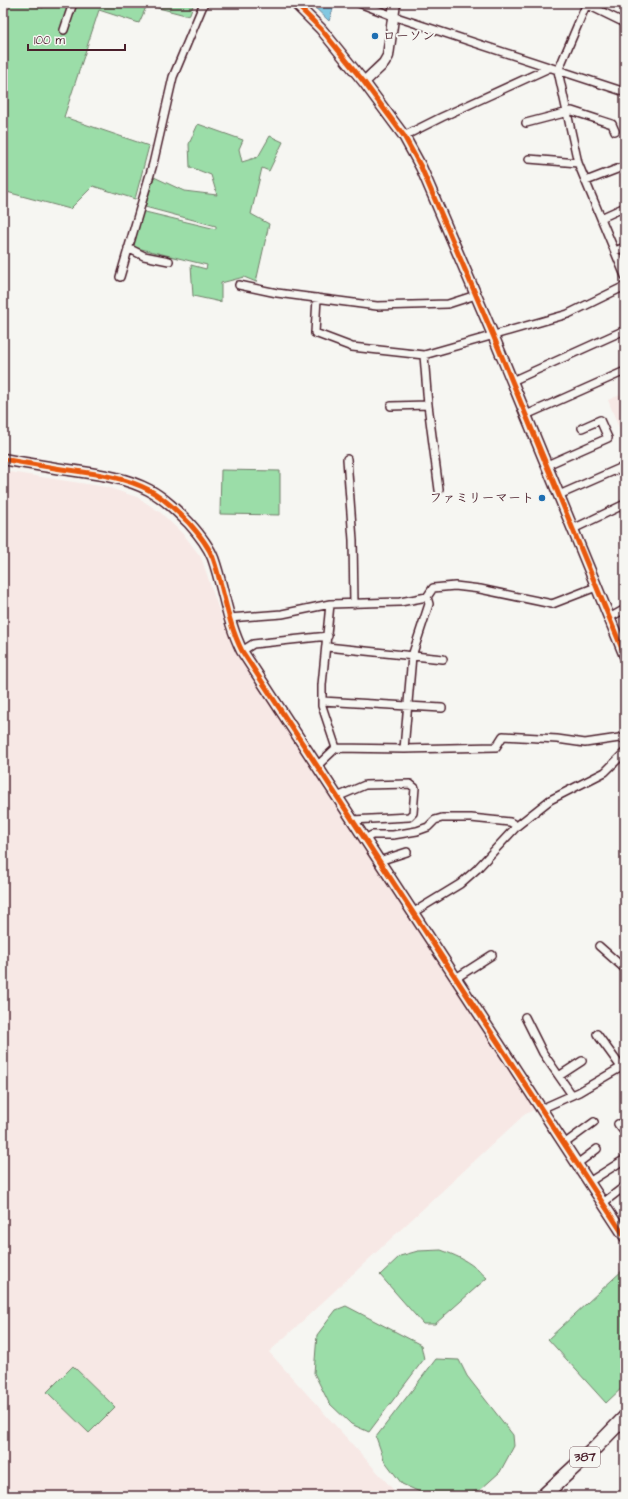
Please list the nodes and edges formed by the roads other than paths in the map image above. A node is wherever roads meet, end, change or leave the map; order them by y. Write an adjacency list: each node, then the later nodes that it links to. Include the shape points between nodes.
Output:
1 (73, 3): 9 (street)
2 (204, 3): 25 (street, via 173,77 153,164)
3 (295, 3): 12 (street, via 321,29)
4 (359, 3): 7 (street)
5 (395, 3): 7 (street)
6 (586, 3): 8 (street); 11 (street)
7 (393, 16): 10 (street); 12 (street, via 388,56)
8 (625, 23)
9 (64, 30)
10 (549, 68): 11 (street); 17 (street)
11 (558, 71): 13 (street); 14 (street)
12 (364, 82): 17 (street)
13 (625, 92)
14 (567, 112): 15 (street); 16 (street, via 572,111 612,124); 19 (street)
15 (526, 123)
16 (614, 131)
17 (404, 136): 32 (street, via 421,167)
18 (529, 159): 19 (street)
19 (578, 163): 21 (street)
20 (625, 166): 21 (street)
21 (586, 181): 23 (street)
22 (625, 207): 23 (street)
23 (601, 218): 26 (street)
24 (625, 247): 26 (street)
25 (128, 248): 27 (street, via 144,256); 29 (street)
26 (615, 251): 28 (street)
27 (169, 262)
28 (625, 276)
29 (120, 277)
30 (239, 285): 33 (street)
31 (625, 286): 35 (street, via 568,314)
32 (476, 295): 33 (street, via 448,304 377,306); 35 (street)
33 (317, 298): 36 (street, via 315,333 352,347)
34 (625, 330): 38 (street)
35 (493, 335): 36 (street); 38 (street)
36 (424, 355): 39 (street)
37 (625, 371): 41 (street)
38 (512, 381): 41 (street)
39 (428, 405): 40 (street); 47 (street)
40 (391, 406)
41 (526, 415): 45 (street)
42 (582, 428): 45 (street, via 600,420 608,438)
43 (3, 459): 56 (street, via 113,477 148,490 161,498 179,513 202,539 212,557)
44 (347, 459): 54 (street, via 353,540)
45 (547, 465): 48 (street)
46 (625, 466): 48 (street)
47 (439, 490)
48 (559, 495): 50 (street)
49 (625, 504): 50 (street)
50 (573, 529): 51 (street)
51 (596, 587): 52 (street, via 552,604 456,586 433,588); 57 (street)
52 (427, 597): 54 (street, via 400,602); 61 (street, via 429,604)
53 (330, 604): 54 (street); 56 (street, via 282,614); 58 (street)
54 (354, 604)
55 (625, 609): 57 (street)
56 (229, 618): 60 (street)
57 (608, 618): 62 (street)
58 (328, 636): 59 (street); 60 (street, via 253,644)
59 (327, 647): 61 (street); 64 (street)
60 (242, 651): 71 (street)
61 (412, 656): 63 (street); 65 (street)
62 (625, 656)
63 (442, 659)
64 (322, 701): 65 (street); 68 (street)
65 (407, 705): 66 (street); 69 (street)
66 (442, 708)
67 (625, 740): 69 (street, via 619,738 585,743 503,736 496,748)
68 (336, 748): 69 (street); 71 (street)
69 (404, 749)
70 (625, 752): 74 (street, via 605,772 550,800)
71 (317, 766): 72 (street)
72 (337, 797): 73 (street); 73 (street, via 365,785 410,784 415,788 413,813 409,817)
73 (352, 820): 75 (street)
74 (517, 826): 75 (street, via 510,822 442,818 417,831 372,835); 78 (street, via 460,884)
75 (365, 839): 77 (street)
76 (407, 852): 77 (street)
77 (379, 861): 78 (street)
78 (414, 912): 82 (street)
79 (599, 946): 81 (street)
80 (492, 955): 82 (street)
81 (625, 969)
82 (456, 978): 89 (street)
83 (525, 1017): 87 (street, via 543,1053)
84 (597, 1034): 86 (street)
85 (582, 1061): 87 (street)
86 (623, 1066): 88 (street)
87 (559, 1076): 88 (street)
88 (572, 1095): 89 (street)
89 (541, 1109): 93 (street)
90 (594, 1122): 93 (street)
91 (621, 1123): 92 (street)
92 (625, 1133)
93 (564, 1144): 96 (street)
94 (597, 1149): 96 (street)
95 (622, 1161): 97 (street)
96 (577, 1164): 97 (street)
97 (589, 1182): 99 (street)
98 (625, 1186): 99 (street)
99 (603, 1203): 100 (street)
100 (625, 1237)
101 (625, 1417): 102 (highway, 387)
102 (543, 1496)

